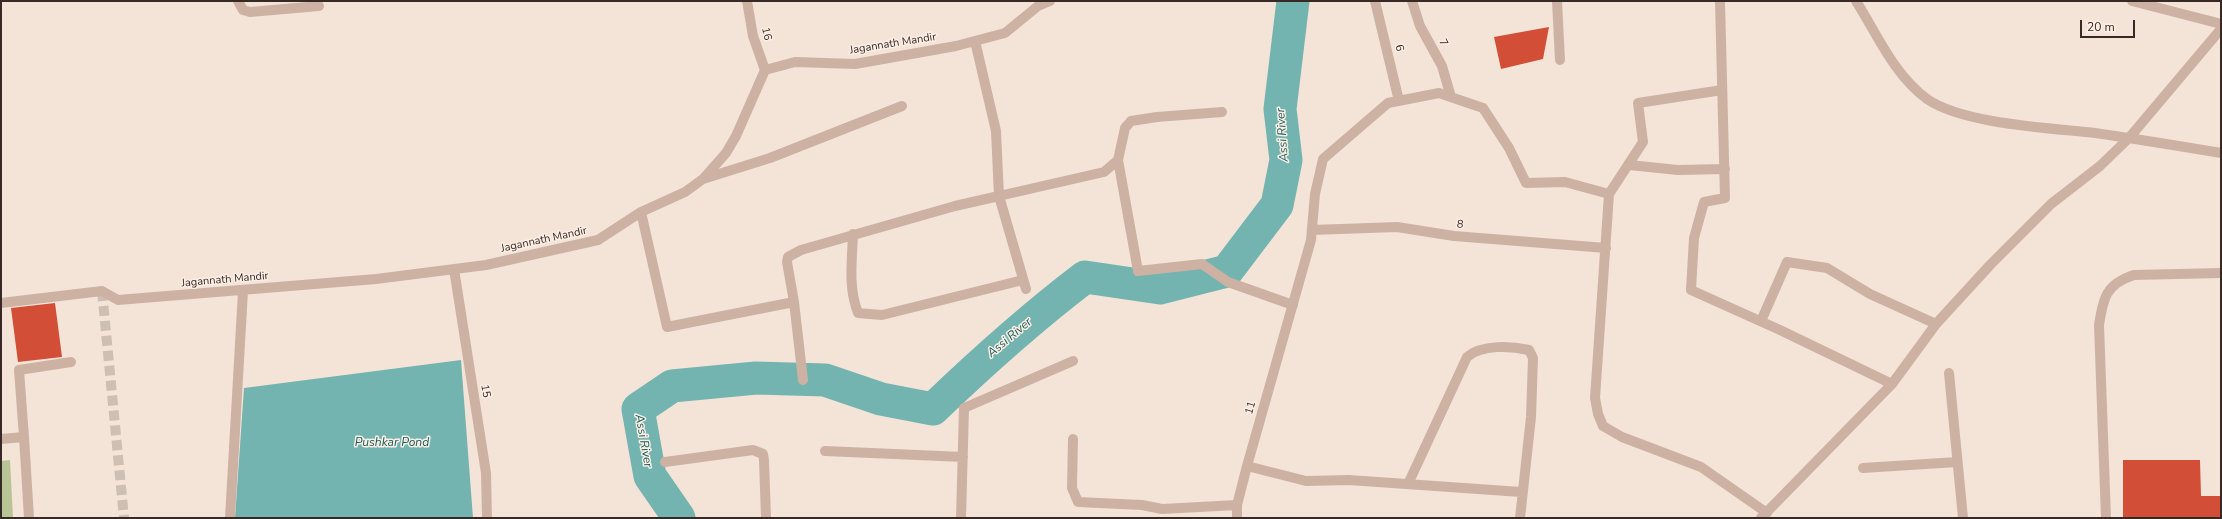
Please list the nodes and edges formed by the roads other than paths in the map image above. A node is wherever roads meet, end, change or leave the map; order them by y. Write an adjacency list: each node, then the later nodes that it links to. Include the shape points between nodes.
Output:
1 (238, 1): 10 (street, via 243,10 250,12)
2 (747, 1): 15 (street, 16, via 753,36)
3 (1050, 1): 13 (street, Jagannath Mandir, via 1038,6 1005,33)
4 (1375, 1): 18 (street, 6)
5 (1412, 1): 17 (street, 7, via 1420,26 1442,66)
6 (1557, 1): 14 (street)
7 (1720, 1): 16 (street)
8 (1856, 1): 21 (street, via 1902,75 1927,99 1949,111 1975,118)
9 (2132, 1): 11 (street)
10 (319, 6)
11 (2221, 24)
12 (2221, 29): 21 (street)
13 (975, 41): 15 (street, Jagannath Mandir, via 855,64 795,62); 28 (street, via 996,131)
14 (1560, 60)
15 (765, 70): 26 (street, Jagannath Mandir, via 726,154)
16 (1722, 90): 24 (street, via 1638,103 1643,142); 25 (street)
17 (1451, 97): 18 (street, 11, via 1439,93); 27 (street, 11, via 1483,108 1509,148 1526,183 1564,182)
18 (1399, 101): 30 (street, 11, via 1388,102 1323,159 1315,194)
19 (902, 106): 26 (street, via 770,158)
20 (1222, 112): 23 (street, via 1157,116 1131,121 1125,128)
21 (2129, 138): 22 (street); 40 (street, via 2100,166 2051,204)
22 (2221, 153)
23 (1118, 160): 28 (street, via 1104,172); 38 (street, via 1138,271 1202,264 1228,282)
24 (1630, 165): 25 (street, via 1678,170); 27 (street)
25 (1725, 169): 39 (street, via 1725,198 1704,202 1694,238 1691,290)
26 (703, 179): 29 (street, Jagannath Mandir, via 685,192)
27 (1610, 194): 32 (street)
28 (999, 196): 31 (street); 31 (street, via 1025,284 882,315 858,313 852,298 850,280)
29 (641, 212): 33 (street, Jagannath Mandir, via 598,240 486,265); 36 (street, via 667,327)
30 (1312, 230): 32 (street, 8, via 1397,227 1454,236); 38 (street, 11)
31 (853, 234): 36 (street, via 801,250 788,257)
32 (1606, 248): 58 (street, via 1595,398 1603,426 1622,437 1701,467)
33 (454, 269): 35 (street, Jagannath Mandir, via 376,280); 61 (street, 15, via 486,473)
34 (2221, 273): 67 (street, via 2134,275 2121,279 2107,293 2102,304 2099,325)
35 (243, 291): 37 (street, Jagannath Mandir, via 118,300 102,291); 60 (street)
36 (794, 302): 44 (street)
37 (1, 303)
38 (1293, 305): 53 (street, 11)
39 (1761, 321): 40 (street, via 1787,262 1827,268 1870,294); 45 (street)
40 (1936, 324): 45 (street)
41 (1073, 361): 50 (street, via 964,408)
42 (71, 362): 46 (street, via 19,370)
43 (1949, 373): 52 (street)
44 (803, 380)
45 (1892, 384): 58 (street)
46 (24, 437): 47 (street); 59 (street)
47 (1, 439)
48 (1073, 439): 57 (street, via 1072,488 1078,502 1142,505 1162,509)
49 (825, 451): 50 (street)
50 (963, 457): 63 (street)
51 (665, 462): 62 (street, via 759,451 763,454 764,460)
52 (1958, 462): 54 (street); 66 (street)
53 (1247, 466): 55 (street, via 1306,481 1349,480); 57 (street, 11)
54 (1863, 468)
55 (1408, 484): 56 (street); 56 (street, via 1467,357 1482,349 1520,348 1529,350 1533,358 1531,417)
56 (1521, 492): 65 (street)
57 (1237, 505): 64 (street, 11)
58 (1764, 515)
59 (29, 518)
60 (230, 518)
61 (487, 518)
62 (766, 518)
63 (962, 518)
64 (1237, 518)
65 (1520, 518)
66 (1963, 518)
67 (2106, 518)

